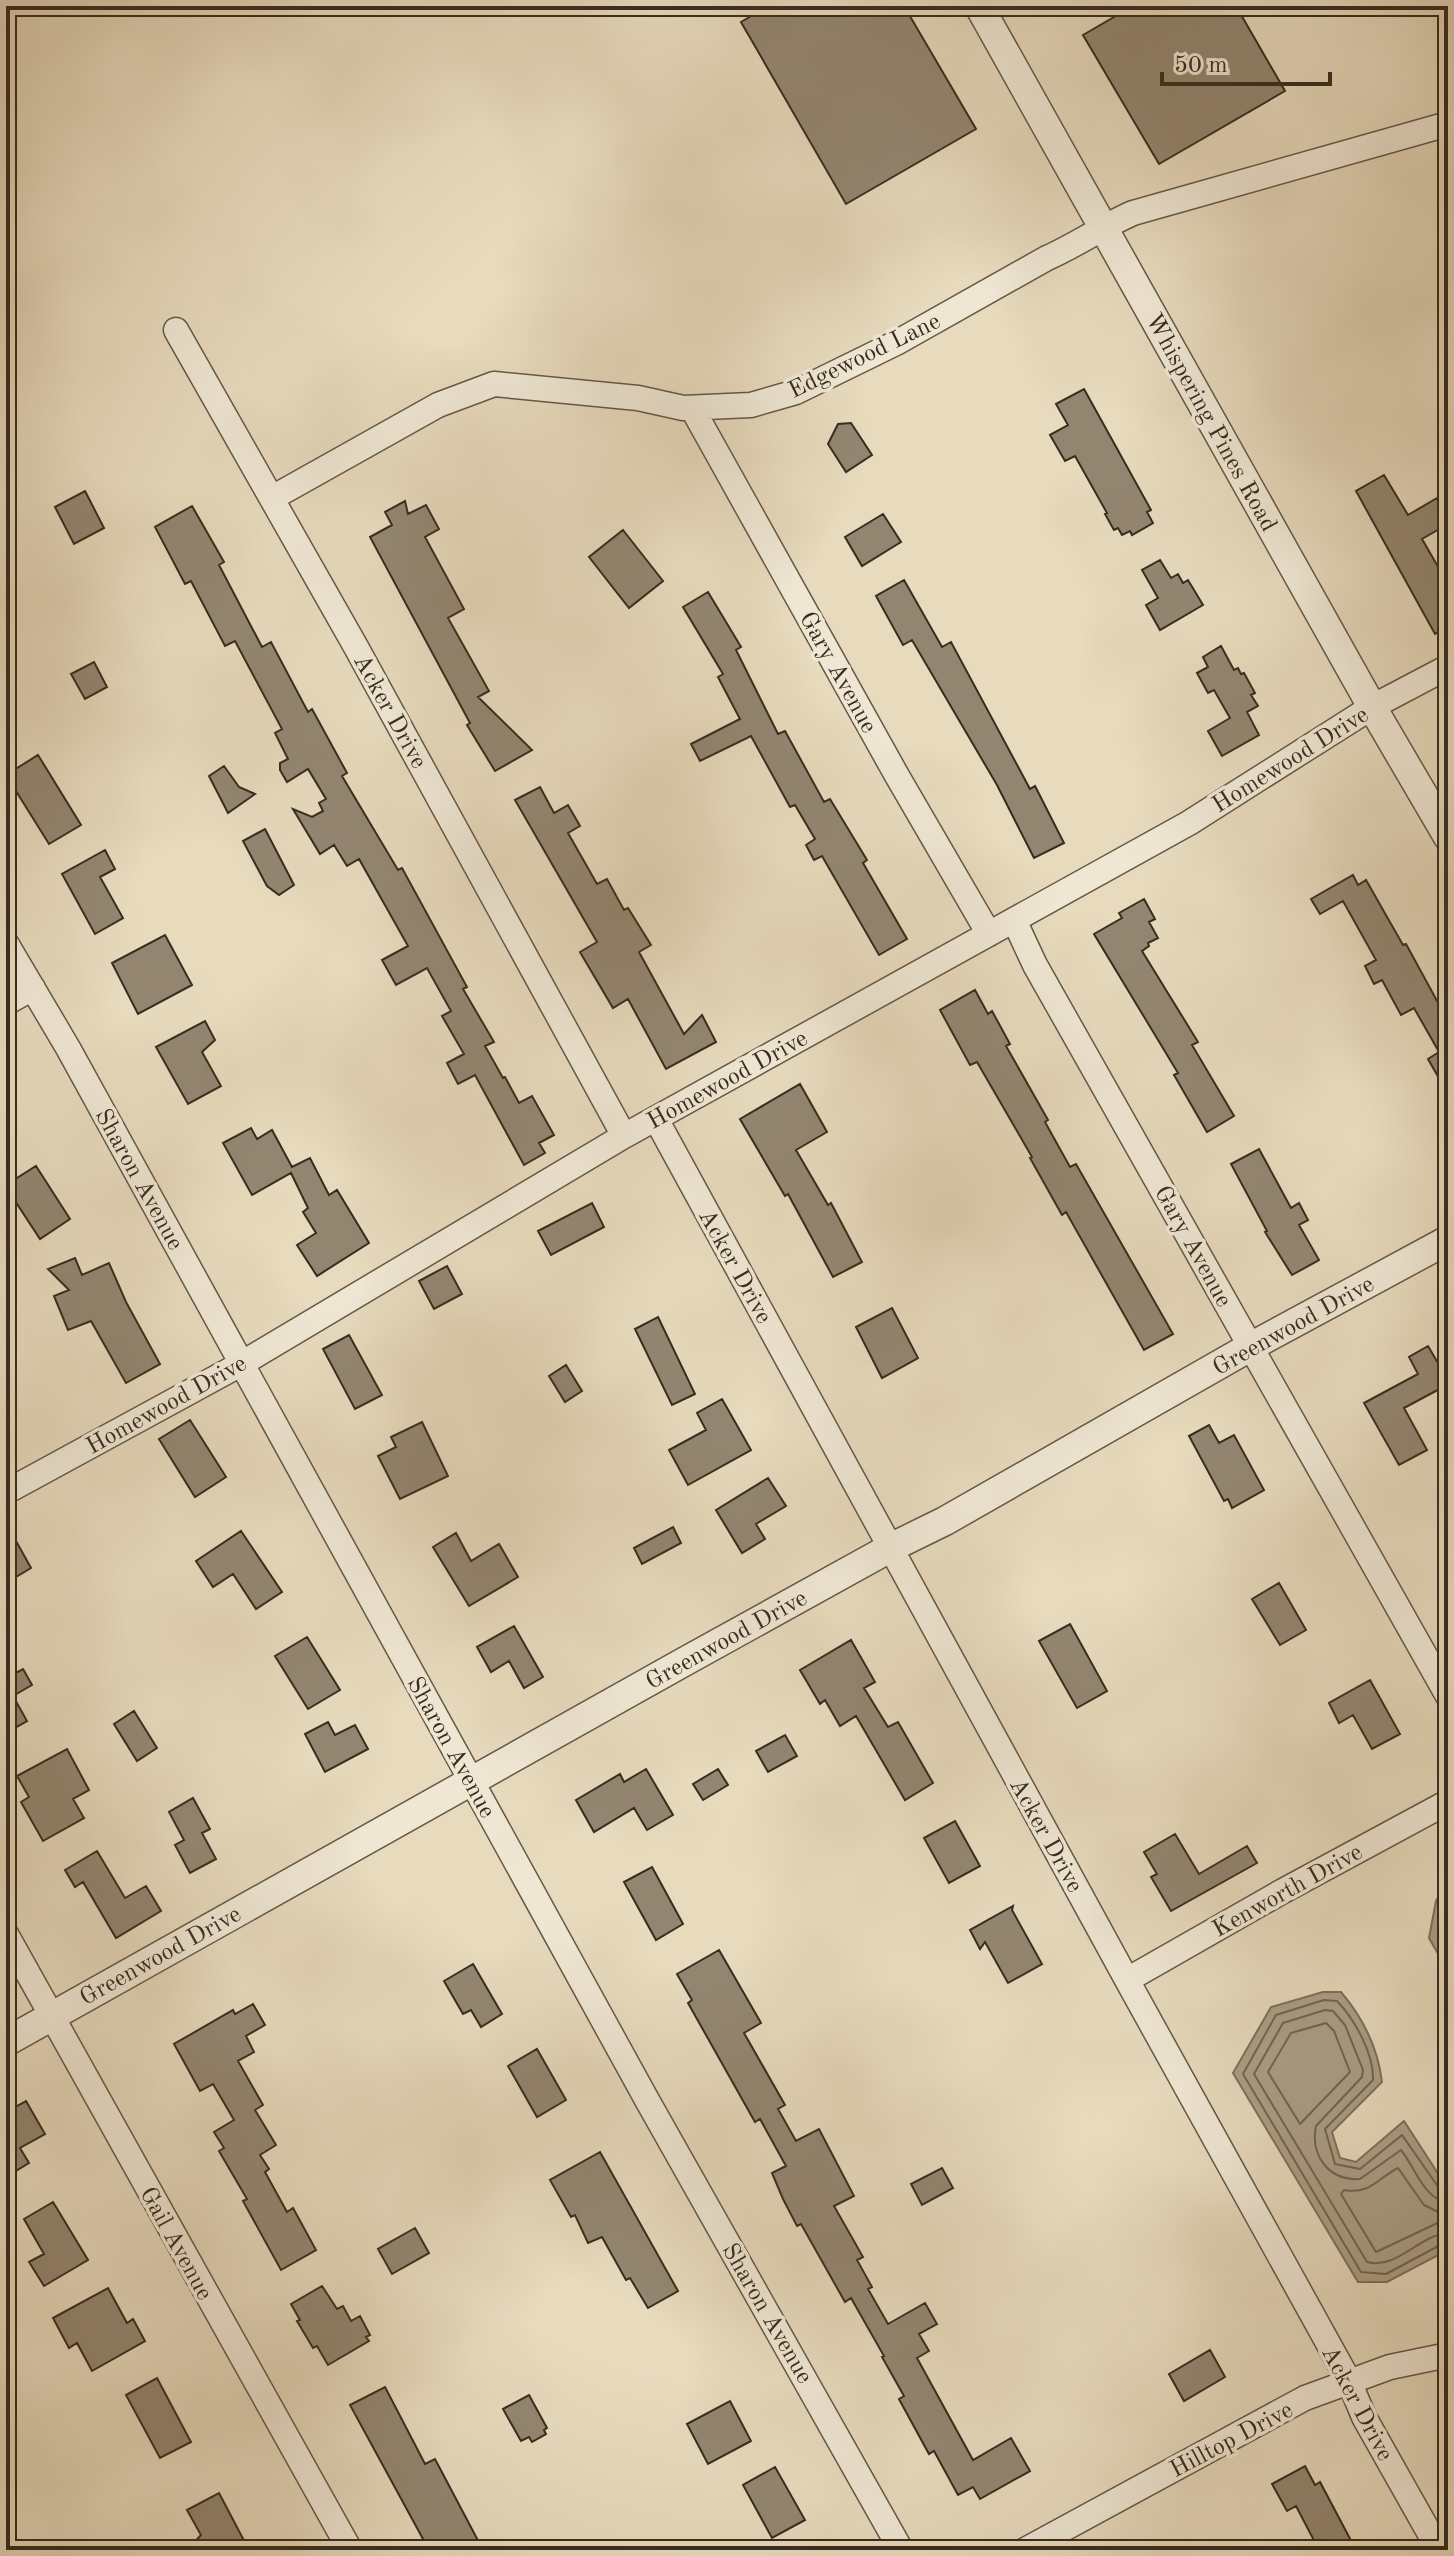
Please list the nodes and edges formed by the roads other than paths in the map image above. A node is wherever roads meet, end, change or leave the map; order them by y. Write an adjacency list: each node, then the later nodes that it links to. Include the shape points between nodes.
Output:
1 (979, 6): 3 (street, Whispering Pines Road)
2 (1448, 124): 3 (street, Edgewood Lane)
3 (1102, 226): 5 (street, Edgewood Lane, via 896,343 796,392 751,405); 8 (street, Whispering Pines Road)
4 (176, 330): 6 (street, Acker Drive)
5 (692, 408): 6 (street, Edgewood Lane, via 494,384 438,405); 11 (street, Gary Avenue)
6 (272, 498): 16 (street, Acker Drive)
7 (1448, 667): 8 (street, Homewood Drive)
8 (1372, 707): 9 (street, Whispering Pines Road); 10 (street, Homewood Drive, via 1189,823)
9 (1448, 837)
10 (1014, 920): 11 (street, Homewood Drive); 18 (street, Gary Avenue)
11 (989, 934): 15 (street, Homewood Drive)
12 (6, 943): 13 (street, Sharon Avenue)
13 (33, 988): 14 (street); 19 (street, Sharon Avenue)
14 (6, 1003)
15 (656, 1119): 16 (street, Homewood Drive); 21 (street, Acker Drive)
16 (624, 1136): 19 (street, Homewood Drive)
17 (1448, 1240): 18 (street, Greenwood Drive)
18 (1250, 1347): 21 (street, Greenwood Drive); 22 (street, Gary Avenue)
19 (241, 1364): 20 (street, Homewood Drive); 23 (street, Sharon Avenue)
20 (6, 1492)
21 (890, 1548): 23 (street, Greenwood Drive); 26 (street, Acker Drive)
22 (1448, 1696)
23 (471, 1781): 27 (street, Greenwood Drive); 32 (street, Sharon Avenue)
24 (1448, 1802): 26 (street, Kenworth Drive)
25 (6, 1934): 27 (street, Gail Avenue)
26 (1127, 1980): 30 (street, Acker Drive)
27 (53, 2015): 28 (street, Greenwood Drive); 31 (street, Gail Avenue)
28 (6, 2042)
29 (1448, 2355): 30 (street, Hilltop Drive)
30 (1349, 2381): 33 (street, Hilltop Drive, via 1305,2398); 34 (street, Acker Drive)
31 (350, 2550)
32 (901, 2550)
33 (1025, 2550)
34 (1439, 2550)

